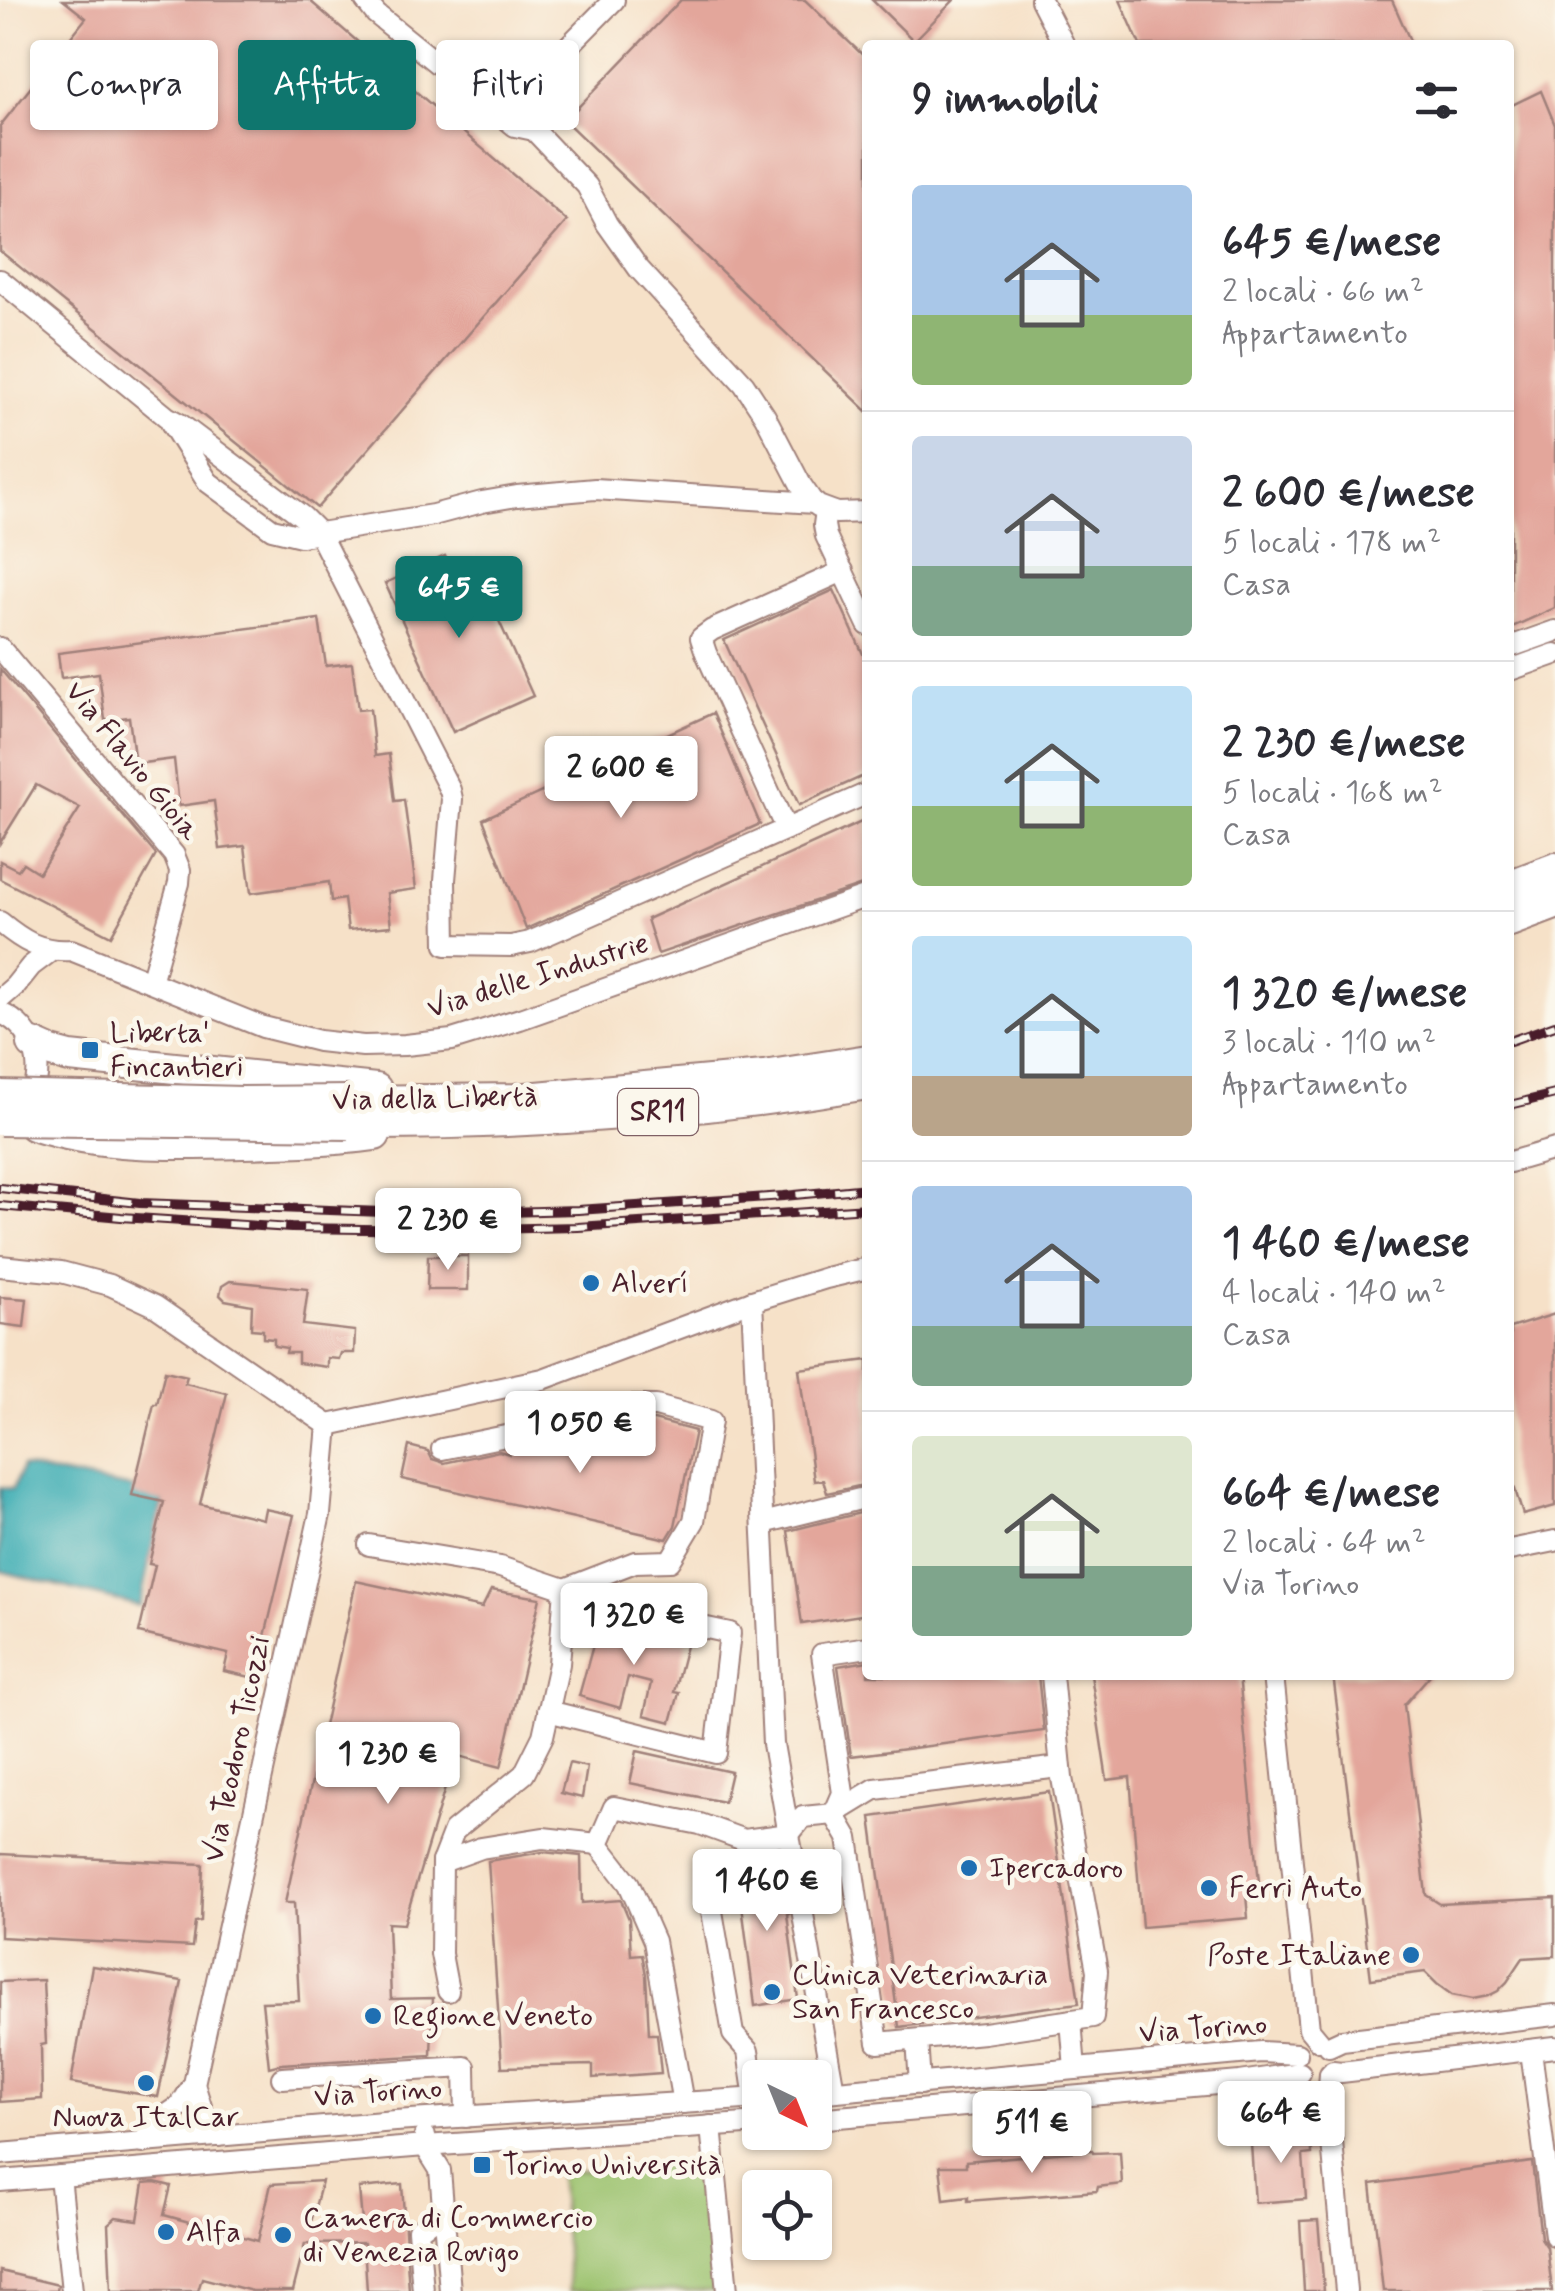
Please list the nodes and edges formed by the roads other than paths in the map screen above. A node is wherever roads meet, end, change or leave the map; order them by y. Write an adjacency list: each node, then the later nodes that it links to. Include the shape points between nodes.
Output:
1 (365, 0): 6 (street)
2 (614, 0): 4 (street)
3 (1041, 0): 5 (street)
4 (575, 40)
5 (1061, 40)
6 (436, 62)
7 (534, 130): 9 (street, via 587,186 639,268 744,384 801,485)
8 (0, 280): 11 (street)
9 (821, 507): 10 (street); 11 (street, via 570,490); 12 (street)
10 (862, 512)
11 (319, 533): 20 (street, via 450,790 446,944 530,942)
12 (843, 571): 13 (street); 20 (street, via 701,638)
13 (862, 612)
14 (1555, 631): 15 (street)
15 (1514, 646)
16 (0, 648): 30 (street, Via Flavio Gioia, via 174,855 178,883)
17 (1555, 654): 18 (street)
18 (1514, 669)
19 (862, 795): 20 (street)
20 (786, 828)
21 (1555, 862): 22 (street)
22 (1514, 878)
23 (1555, 880): 24 (highway)
24 (1514, 894)
25 (862, 898): 30 (street, Via delle Industrie, via 437,1042 319,1042)
26 (1555, 904): 27 (highway)
27 (1514, 919)
28 (0, 922): 29 (street, Via delle Industrie)
29 (51, 951): 30 (street, Via delle Industrie, via 70,950); 31 (street)
30 (150, 982)
31 (8, 992): 32 (street)
32 (17, 1027): 35 (highway, via 51,1052 70,1057 381,1089); 36 (street, via 38,1062 37,1081 18,1114)
33 (862, 1061): 35 (highway, Via della Libertà / SR11)
34 (862, 1085): 35 (highway, Via della Libertà / SR11, via 727,1106 524,1122)
35 (450, 1112): 36 (highway, Via della Libertà / SR11, bridge, via 349,1113 243,1102); 36 (highway, via 332,1141 202,1144 73,1136)
36 (1, 1116)
37 (1555, 1149): 38 (street)
38 (1514, 1161)
39 (0, 1266): 42 (street, via 110,1284 156,1306)
40 (862, 1270): 41 (street)
41 (752, 1300): 42 (street, via 543,1380); 45 (street)
42 (328, 1425): 73 (street, Via Teodoro Ticozzi, via 320,1514)
43 (442, 1449): 49 (street, via 625,1406 656,1406 711,1421 694,1521 670,1561 636,1562)
44 (862, 1498): 45 (street)
45 (762, 1523): 57 (street, via 773,1744)
46 (1555, 1541): 48 (street)
47 (369, 1545): 49 (street, via 500,1567)
48 (1514, 1549)
49 (565, 1589): 54 (street)
50 (628, 1610): 54 (street, via 730,1633 716,1752)
51 (862, 1648): 56 (street, via 822,1654 843,1793)
52 (1052, 1680): 55 (street)
53 (1274, 1680): 65 (street, via 1309,2029)
54 (548, 1711): 59 (street, via 524,1774 454,1830)
55 (1060, 1767): 56 (street, via 875,1788); 63 (street, via 1097,1971 1093,2017)
56 (834, 1814): 57 (street, via 803,1817); 64 (street, via 848,1838 878,2043)
57 (789, 1834): 58 (street, via 744,1840 614,1807); 69 (street)
58 (598, 1844): 59 (street, via 543,1838); 77 (street, via 629,1884 654,1941)
59 (442, 1862): 61 (street, via 441,1954)
60 (708, 1888): 68 (street, via 732,2034)
61 (448, 1991)
62 (1555, 2015): 65 (street)
63 (1072, 2020): 64 (street); 70 (street)
64 (917, 2040): 74 (street)
65 (1324, 2044): 71 (street, via 1336,2060); 71 (street, via 1308,2042)
66 (1555, 2047): 67 (street, Via Torino)
67 (1531, 2050): 71 (street, Via Torino); 90 (street)
68 (750, 2060)
69 (820, 2060)
70 (1075, 2069): 71 (street, Via Torino, via 1261,2052); 74 (street, Via Torino)
71 (1317, 2074): 79 (street, Via Torino); 95 (street)
72 (282, 2078): 78 (street, via 464,2066)
73 (194, 2084): 83 (street); 84 (street)
74 (920, 2084): 75 (street, Via Torino)
75 (832, 2091)
76 (742, 2100): 77 (street, Via Torino)
77 (683, 2104): 78 (street, Via Torino)
78 (466, 2117): 80 (street, Via Torino)
79 (832, 2118)
80 (423, 2119): 83 (street, Via Torino); 85 (street)
81 (742, 2124): 82 (street, Via Torino)
82 (711, 2126): 85 (street, Via Torino); 94 (street)
83 (218, 2136): 84 (street, Via Torino)
84 (143, 2143): 86 (street, Via Torino)
85 (426, 2146): 87 (street, Via Torino); 89 (street, via 440,2170)
86 (0, 2154)
87 (60, 2176): 88 (street, Via Torino); 91 (street)
88 (0, 2180)
89 (444, 2212): 92 (street, via 418,2230); 93 (street)
90 (1555, 2236)
91 (72, 2291)
92 (423, 2291)
93 (450, 2291)
94 (728, 2291)
95 (1346, 2291)

